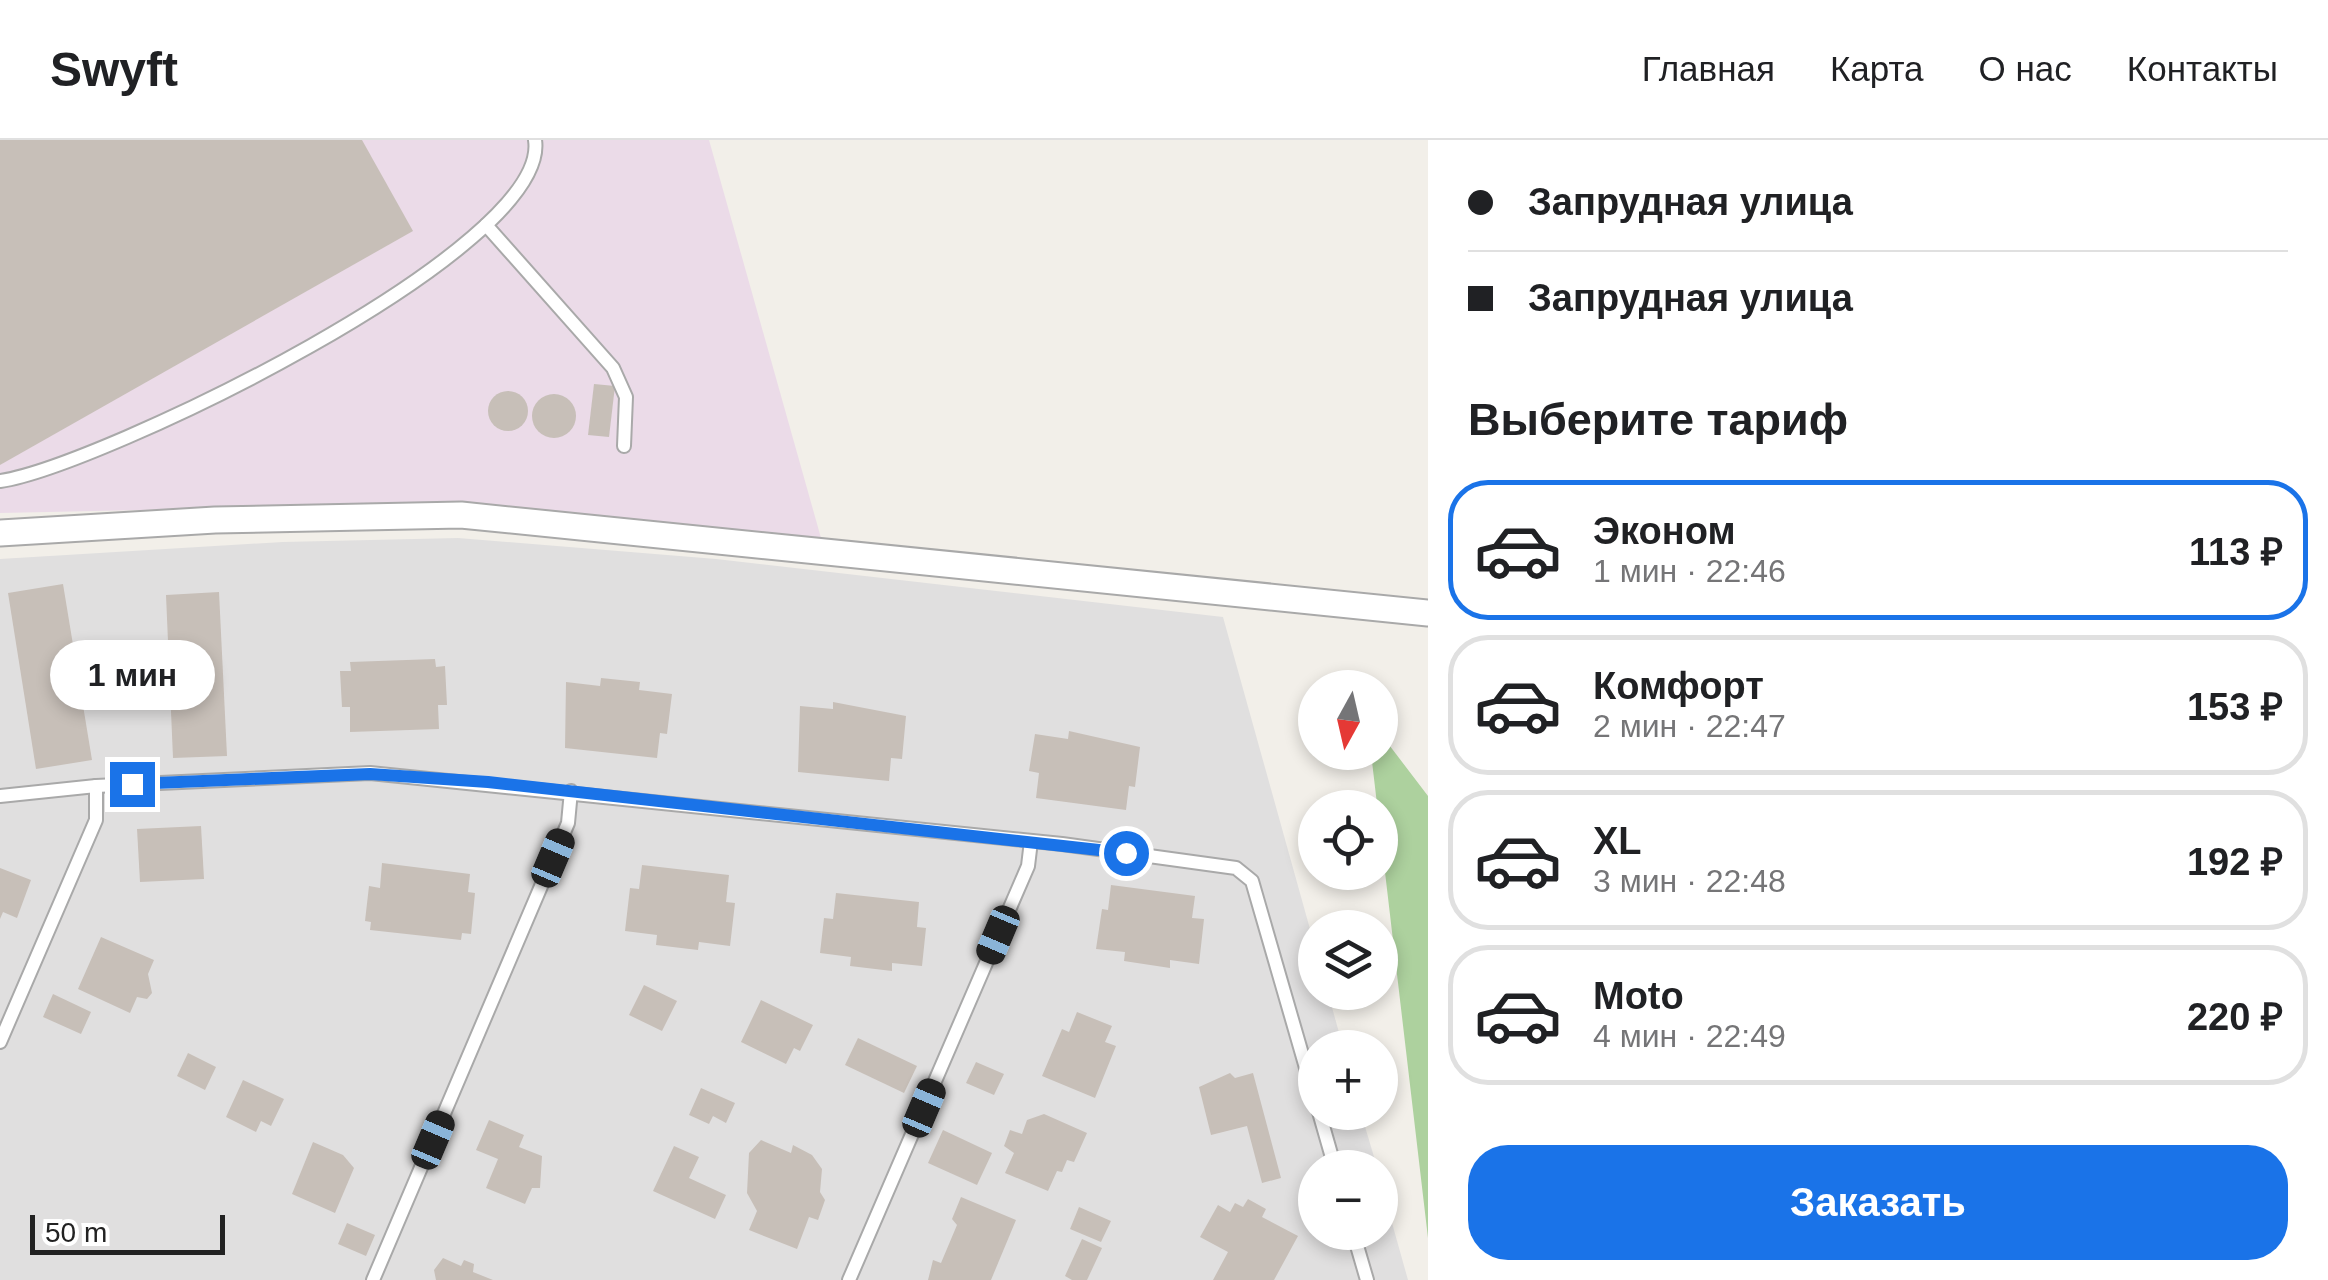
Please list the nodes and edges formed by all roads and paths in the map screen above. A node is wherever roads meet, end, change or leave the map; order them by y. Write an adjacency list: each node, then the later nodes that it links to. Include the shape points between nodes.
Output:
1 (535, 140): 2 (lane, via 528,178)
2 (486, 224): 3 (lane, via 612,368 626,397); 4 (lane, via 358,319 167,423)
3 (624, 446)
4 (0, 481)
5 (0, 533): 6 (street, via 461,514)
6 (1428, 614)
7 (96, 786): 8 (lane, via 370,774); 9 (lane); 12 (lane, via 96,820)
8 (570, 792): 10 (lane); 14 (lane, via 568,823)
9 (0, 796)
10 (1031, 841): 11 (lane, via 1236,868 1252,881); 15 (lane, via 1028,866)
11 (1298, 1041)
12 (0, 1042)
13 (1358, 1250): 16 (lane)
14 (373, 1280)
15 (849, 1280)
16 (1367, 1280)

